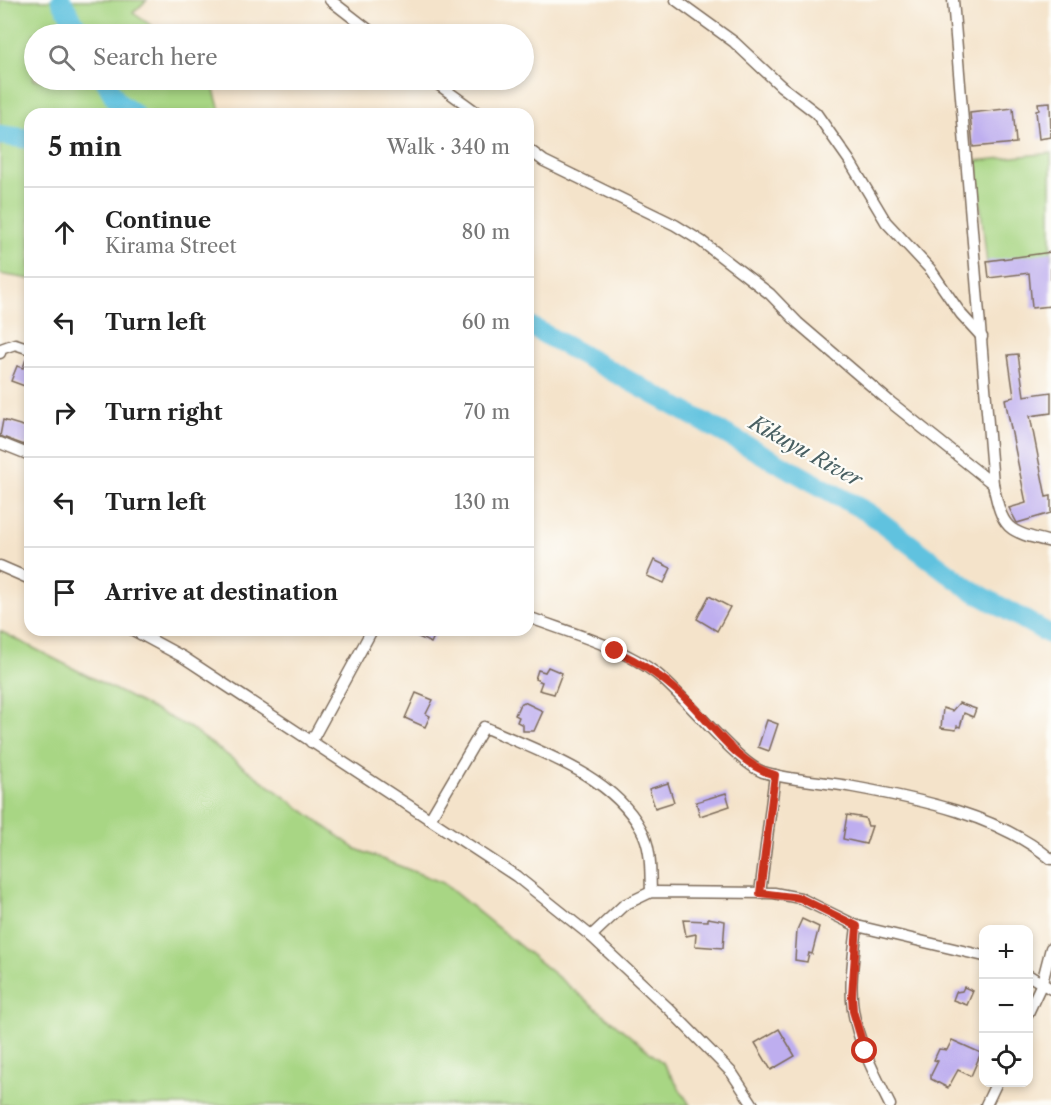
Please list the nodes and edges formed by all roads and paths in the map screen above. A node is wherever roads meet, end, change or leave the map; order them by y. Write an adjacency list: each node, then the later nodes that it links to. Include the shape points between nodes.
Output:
1 (330, 0): 4 (street)
2 (676, 0): 8 (street, via 734,42 816,113 886,222 930,269)
3 (953, 0): 8 (street)
4 (361, 24)
5 (446, 90): 6 (street)
6 (471, 108)
7 (534, 154): 13 (street, via 700,241 770,294 889,401)
8 (982, 337): 13 (street)
9 (24, 347): 10 (street, via 15,344)
10 (0, 353)
11 (0, 443): 12 (street)
12 (24, 453)
13 (993, 483): 14 (street, via 1001,515 1011,530)
14 (1051, 542)
15 (0, 566): 16 (street)
16 (24, 576)
17 (534, 619): 21 (street, via 637,660 682,695 739,755 760,771)
18 (144, 636): 20 (street, via 183,657)
19 (369, 636): 20 (street)
20 (311, 742): 22 (street)
21 (775, 775): 23 (street, via 853,787 994,823); 25 (street)
22 (430, 819): 24 (street, via 483,728 587,776 619,801 641,829 649,850); 27 (street, via 516,876)
23 (1051, 859)
24 (651, 892): 25 (street); 27 (street, via 624,905)
25 (760, 893): 26 (street, via 800,898)
26 (857, 926): 29 (street); 35 (street, via 851,982 853,1011 865,1051)
27 (591, 936): 34 (street, via 732,1073)
28 (1051, 948): 31 (street)
29 (979, 955)
30 (1033, 977): 31 (street)
31 (1047, 986): 32 (street)
32 (1033, 1007)
33 (995, 1087): 36 (street)
34 (753, 1105)
35 (890, 1105)
36 (986, 1105)

